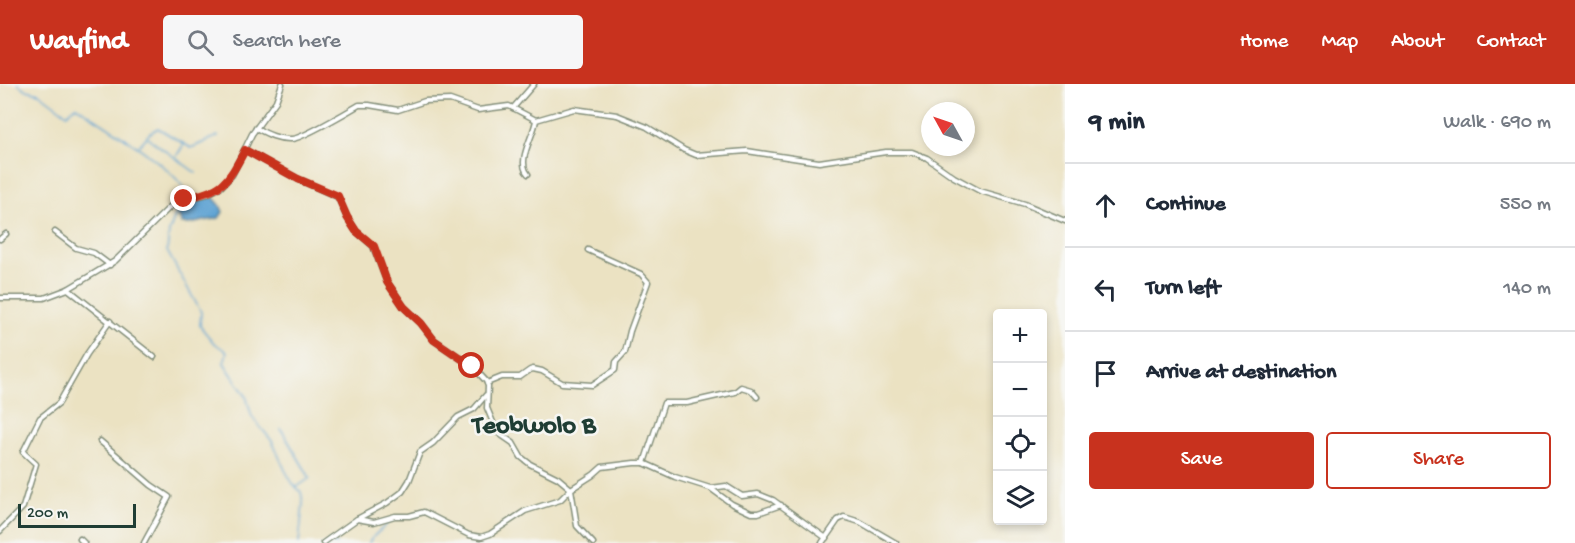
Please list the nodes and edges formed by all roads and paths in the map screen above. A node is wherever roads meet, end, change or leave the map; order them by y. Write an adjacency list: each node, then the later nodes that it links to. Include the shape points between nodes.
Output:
1 (282, 84): 5 (street, via 276,101)
2 (534, 84): 3 (street)
3 (513, 108): 4 (street); 5 (street, via 478,110 437,99 398,110 363,104 296,138 284,139)
4 (536, 120): 7 (street, via 523,161); 8 (street, via 574,109 616,115 696,154 747,151 819,162 912,152 980,191)
5 (256, 128): 6 (street)
6 (245, 150): 13 (street, via 221,187 176,202); 18 (street, via 338,196 356,231 374,246 387,282 404,307 434,340 472,366)
7 (528, 174)
8 (1065, 221)
9 (56, 232): 13 (street, via 75,248 94,253)
10 (6, 234): 11 (street)
11 (0, 239)
12 (588, 250): 18 (street, via 641,274 648,282 615,370 592,385 562,383 533,369 520,377 502,376)
13 (110, 265): 14 (street)
14 (68, 289): 15 (street, via 44,298); 16 (street)
15 (0, 298)
16 (110, 321): 17 (street); 27 (street, via 59,403 38,422 23,452 36,464 23,507)
17 (154, 357)
18 (487, 383): 19 (street)
19 (488, 391): 24 (street, via 487,408 497,432 513,443 530,464); 26 (street, via 474,409 458,417 420,452 402,492)
20 (757, 397): 22 (street, via 741,387 735,392 687,403 664,403)
21 (100, 441): 31 (street, via 169,497)
22 (644, 463): 23 (street); 24 (street, via 602,467)
23 (710, 488): 25 (street, via 726,486 742,496 758,494); 25 (street, via 752,513)
24 (571, 489): 26 (street, via 560,500 525,511 481,537 424,512 375,522); 33 (street, via 577,526)
25 (781, 505): 28 (street)
26 (357, 519): 32 (street)
27 (0, 531)
28 (826, 538): 34 (street); 35 (street, via 844,517)
29 (80, 539): 30 (street)
30 (84, 543)
31 (144, 543)
32 (324, 543)
33 (593, 543)
34 (822, 543)
35 (896, 543)

